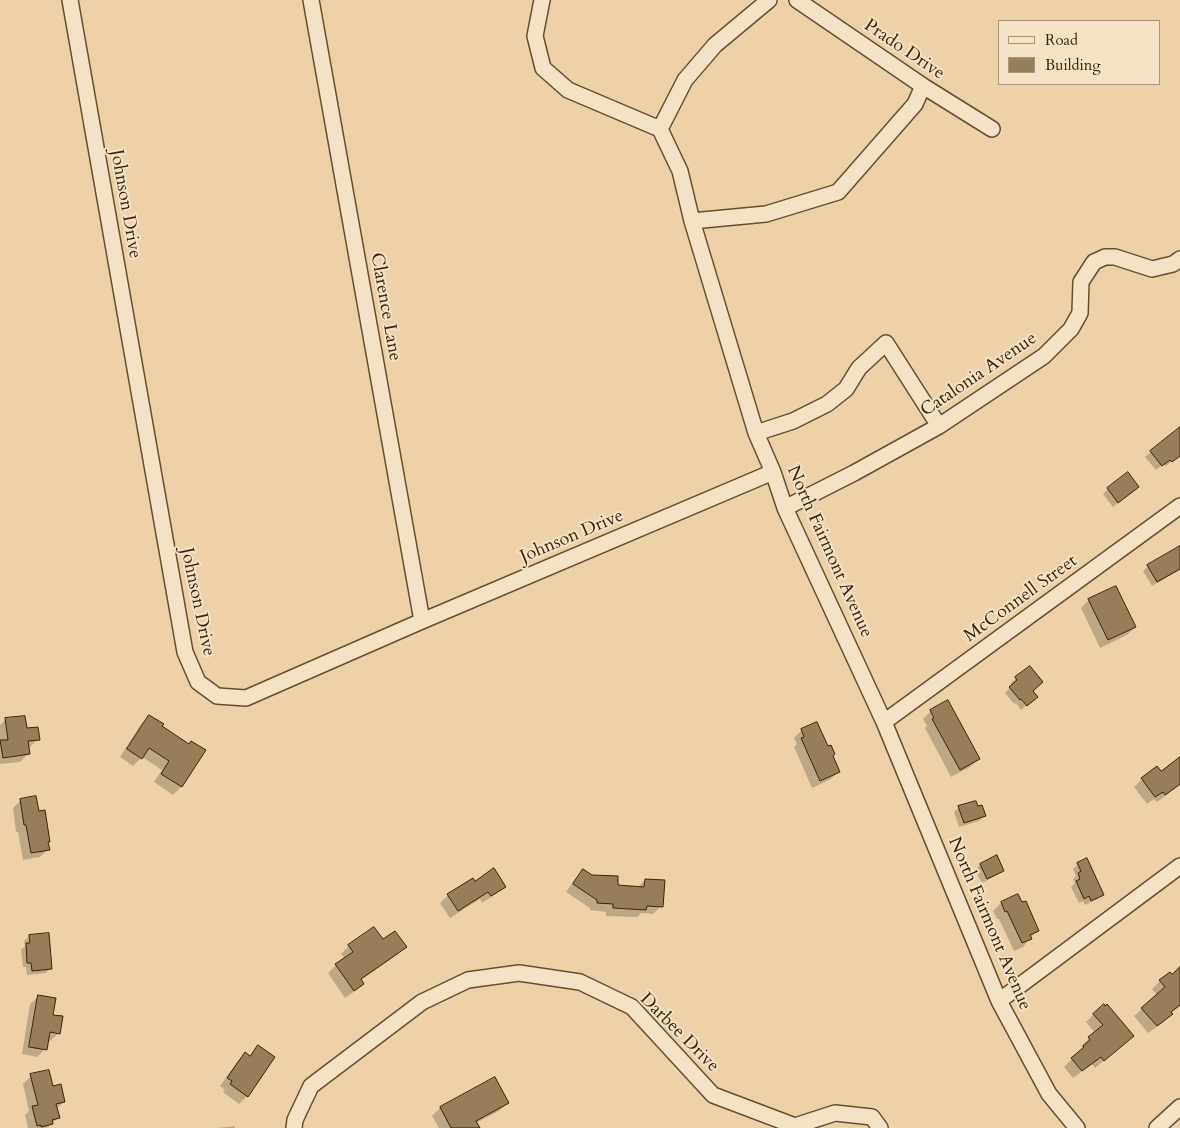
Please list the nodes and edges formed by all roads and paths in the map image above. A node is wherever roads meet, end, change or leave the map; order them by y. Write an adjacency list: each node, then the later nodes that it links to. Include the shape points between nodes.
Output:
1 (70, 0): 16 (street, Johnson Drive, via 185,652 198,682 217,696 246,698)
2 (311, 0): 16 (street, Clarence Lane)
3 (542, 0): 8 (street, via 535,36 543,68 568,90)
4 (769, 0): 8 (street, via 715,45 685,80)
5 (797, 0): 6 (street, Prado Drive)
6 (923, 86): 7 (street, Prado Drive); 9 (street, via 915,104 838,192 766,214)
7 (992, 128)
8 (660, 129): 9 (street, North Fairmont Avenue, via 680,171)
9 (692, 221): 12 (street, North Fairmont Avenue)
10 (1180, 259): 11 (street, Catalonia Avenue, via 1152,269 1115,257 1094,262 1081,282 1080,313 1071,329 1044,356)
11 (940, 426): 12 (street, via 886,343 859,368 846,389 827,404 793,421); 15 (street, Catalonia Avenue)
12 (756, 433): 13 (street, North Fairmont Avenue)
13 (773, 472): 15 (street, North Fairmont Avenue); 16 (street, Johnson Drive)
14 (1180, 506): 17 (street, McConnell Street)
15 (784, 508): 17 (street, North Fairmont Avenue)
16 (422, 620)
17 (884, 722): 19 (street, North Fairmont Avenue)
18 (1180, 866): 19 (street)
19 (1000, 1001): 24 (street, North Fairmont Avenue, via 1049,1094)
20 (1180, 1107): 25 (street)
21 (795, 1127): 22 (street, Darbee Drive, via 713,1095 632,1007 580,982 519,973 468,980 422,1002 311,1086); 23 (street, Darbee Drive, via 834,1113 872,1117)
22 (294, 1128)
23 (880, 1128)
24 (1077, 1128)
25 (1157, 1128)

